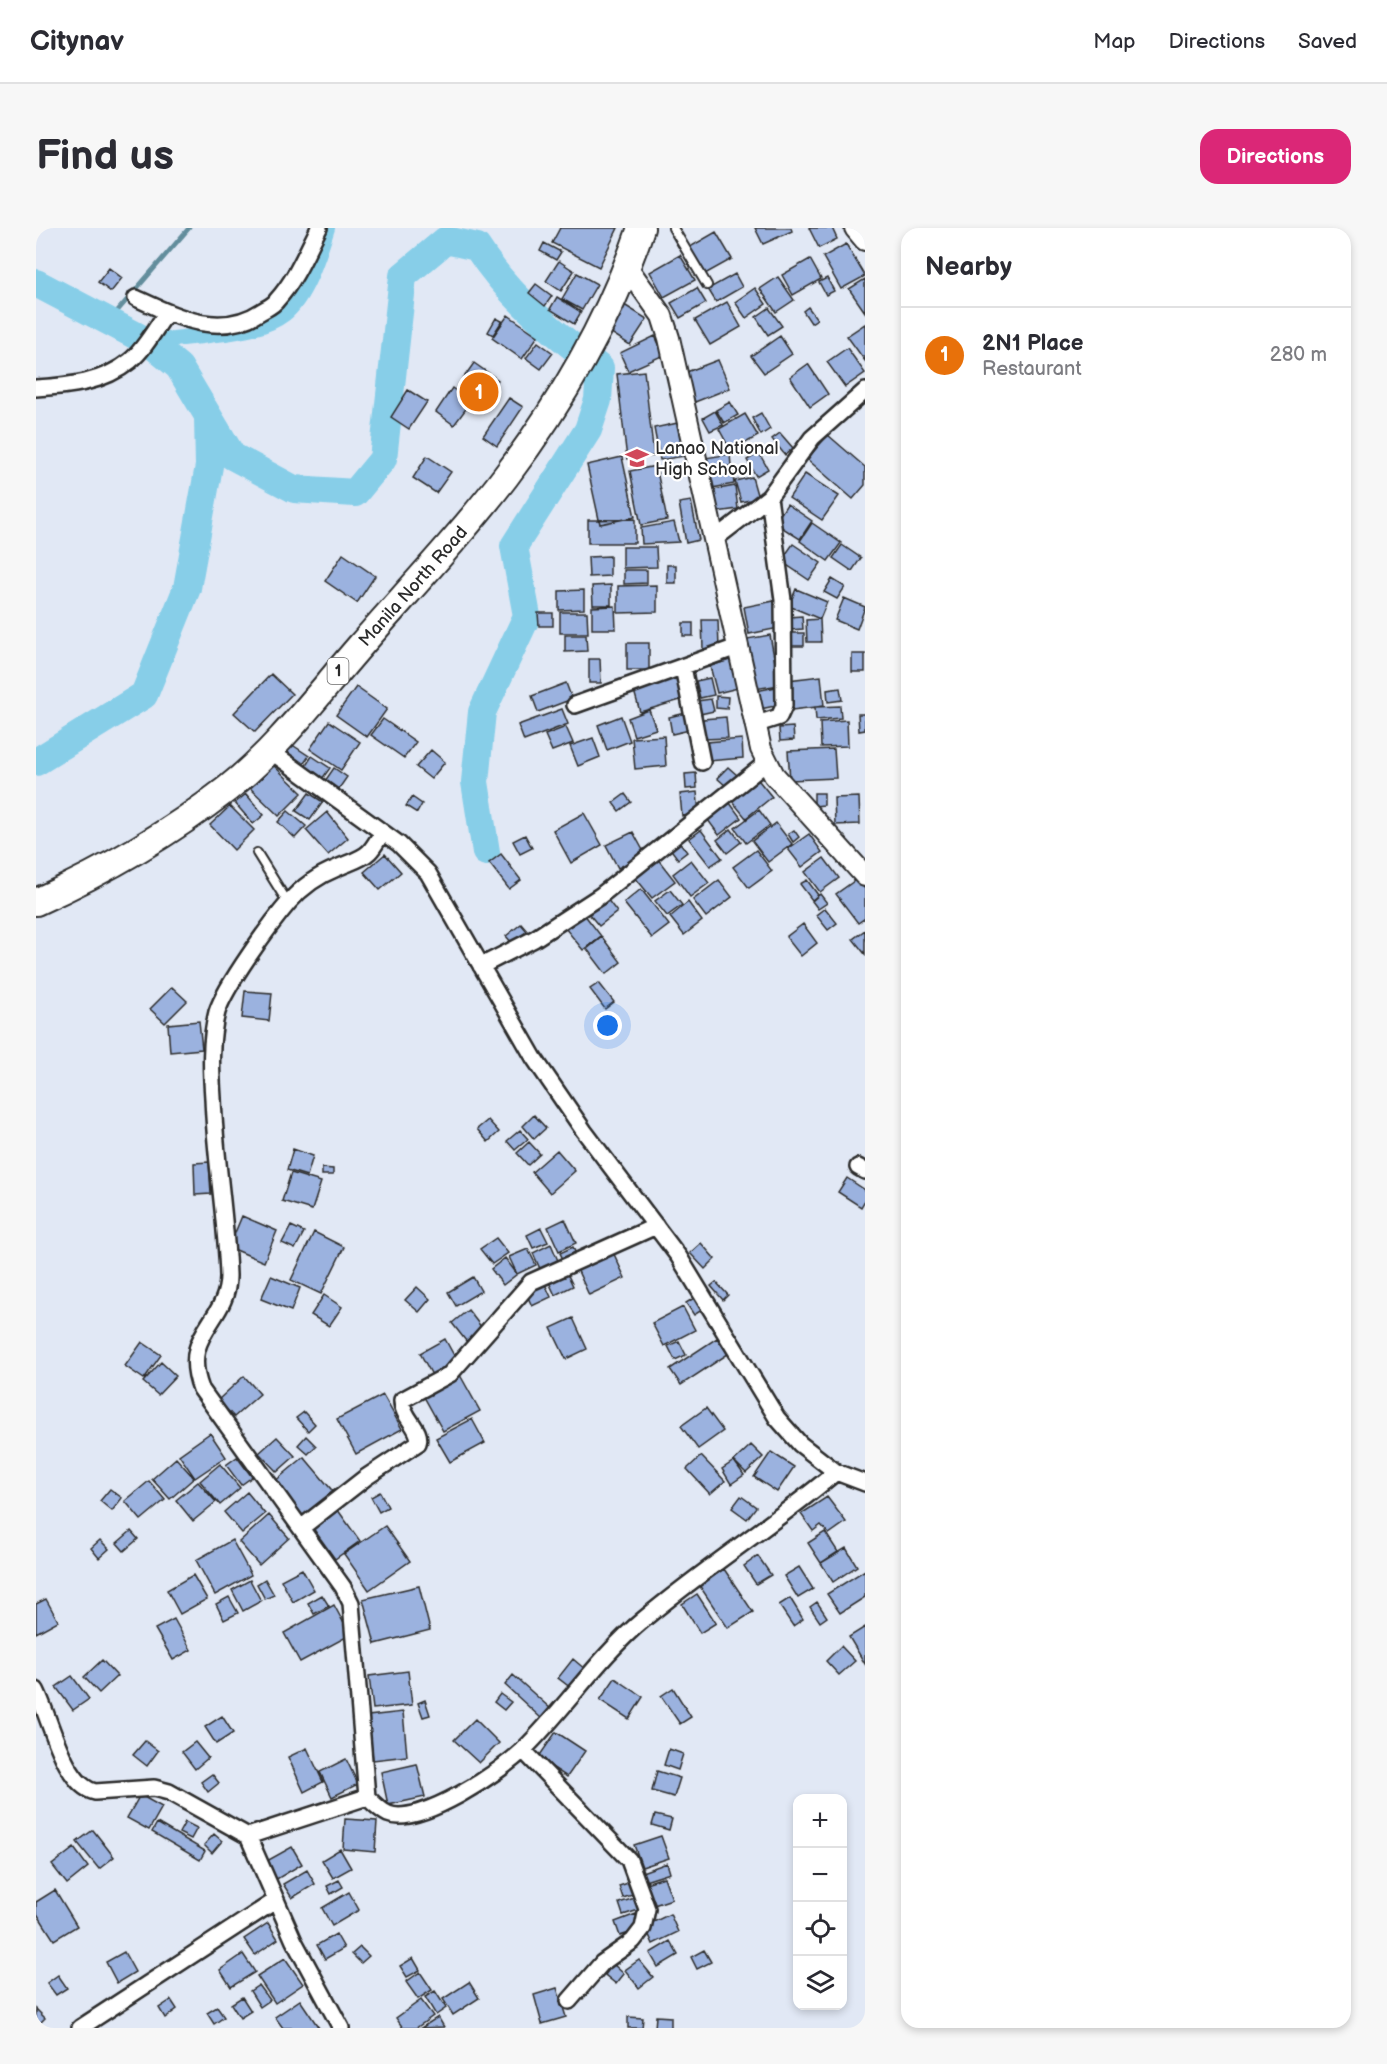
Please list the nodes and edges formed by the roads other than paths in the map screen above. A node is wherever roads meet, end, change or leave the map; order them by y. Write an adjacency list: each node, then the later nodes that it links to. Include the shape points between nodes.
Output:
1 (319, 228): 9 (street, via 301,266 276,302 254,317 232,326)
2 (641, 228): 6 (highway, Manila North Road / 1)
3 (673, 228): 7 (lane)
4 (855, 228): 5 (street)
5 (865, 240)
6 (627, 267): 13 (street, via 662,316); 18 (highway, Manila North Road / 1, via 575,369 505,477)
7 (706, 285)
8 (136, 298): 9 (street)
9 (167, 312): 10 (street, via 131,361 105,376)
10 (36, 388)
11 (865, 391): 12 (street, via 812,438)
12 (769, 497): 13 (street); 17 (street, via 783,600 784,706 779,717)
13 (716, 538): 14 (street)
14 (737, 647): 15 (street); 17 (street)
15 (683, 668): 16 (street); 19 (street)
16 (575, 705)
17 (754, 725): 20 (street)
18 (269, 750): 21 (street); 24 (highway, Manila North Road / 1, via 229,788 158,839 94,876)
19 (702, 762)
20 (766, 763): 23 (street); 26 (street, via 600,896 534,939)
21 (382, 833): 25 (street, via 370,851 307,883); 26 (street, via 428,873)
22 (258, 853): 25 (lane)
23 (865, 876)
24 (36, 902)
25 (288, 903): 30 (street, via 230,986 218,1010 212,1036 215,1154 228,1277 217,1310 194,1353 194,1372 201,1389)
26 (481, 966): 27 (street, via 559,1095)
27 (656, 1226): 28 (street, via 777,1418 800,1444); 30 (street, via 531,1282 450,1374 402,1400 402,1410 419,1435 418,1443)
28 (836, 1473): 29 (street); 32 (street, via 643,1620 615,1645)
29 (865, 1482)
30 (301, 1528): 33 (street, via 351,1603)
31 (36, 1690): 34 (street, via 72,1775 86,1790 154,1788 170,1792)
32 (523, 1750): 33 (street, via 440,1806 409,1817 389,1815); 36 (street, via 629,1860 647,1909 644,1928 633,1941 602,1963)
33 (367, 1797): 34 (street)
34 (248, 1836): 35 (street)
35 (275, 1901): 37 (street); 38 (street)
36 (569, 2001)
37 (80, 2028)
38 (341, 2028)

